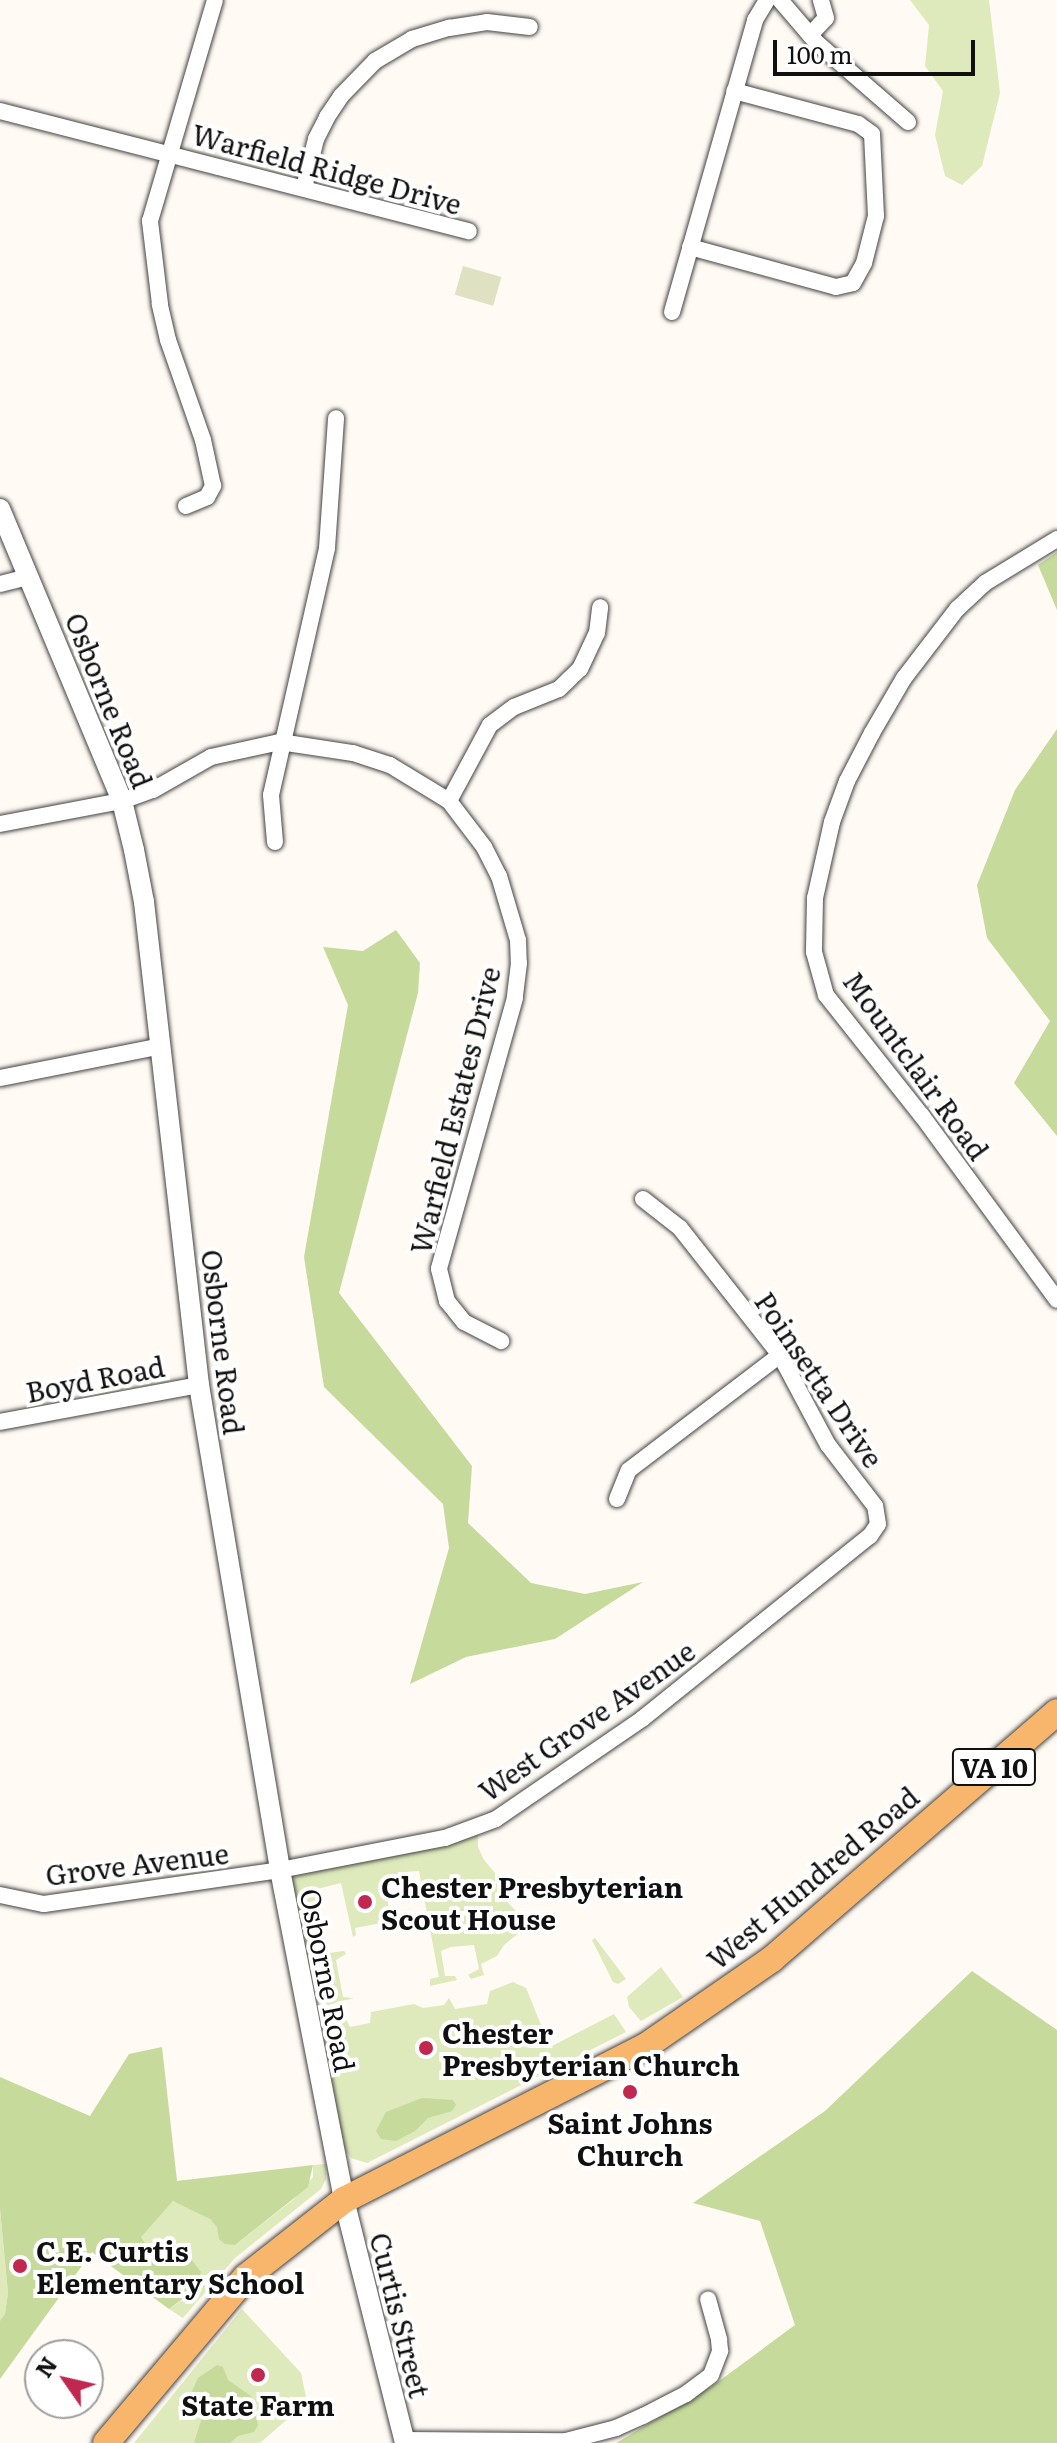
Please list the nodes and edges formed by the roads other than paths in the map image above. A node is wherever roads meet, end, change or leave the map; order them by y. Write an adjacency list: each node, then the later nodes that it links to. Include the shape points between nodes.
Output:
1 (215, 0): 12 (street)
2 (767, 0): 7 (street, via 755,20)
3 (780, 0): 6 (street)
4 (821, 0): 6 (street, via 826,18)
5 (530, 27): 13 (street, via 487,22 435,31 375,61 327,117)
6 (810, 35): 8 (street)
7 (734, 91): 11 (street); 15 (street)
8 (888, 106): 10 (street); 11 (street)
9 (0, 111): 12 (street, Warfield Ridge Drive)
10 (908, 122)
11 (867, 129): 15 (street, via 874,143 876,216 853,283 836,287)
12 (172, 154): 13 (street, Warfield Ridge Drive); 18 (street, via 150,221 160,304 213,486 207,497)
13 (304, 188): 14 (street, Warfield Ridge Drive)
14 (469, 231)
15 (690, 247): 16 (street)
16 (672, 312)
17 (336, 418): 24 (street, via 327,548)
18 (186, 506)
19 (0, 509): 21 (street, Osborne Road)
20 (1057, 539): 32 (street, Mountclair Road, via 985,583 957,609 904,678 847,781 832,822 815,898 814,952 826,995)
21 (29, 577): 22 (street); 25 (street, Osborne Road)
22 (0, 584)
23 (600, 607): 26 (street, via 597,633 580,669 559,689 514,707 490,725)
24 (280, 742): 25 (street, Warfield Estates Drive, via 211,757); 26 (street, Warfield Estates Drive, via 353,753 390,765); 28 (street, via 271,795)
25 (122, 801): 27 (street, Warfield Estates Drive); 29 (street, Osborne Road, via 144,902)
26 (449, 801): 33 (street, Warfield Estates Drive, via 499,876 518,940 515,998 439,1269 447,1301 464,1322)
27 (0, 824)
28 (275, 842)
29 (161, 1046): 30 (street); 35 (street, Osborne Road)
30 (0, 1078)
31 (643, 1199): 34 (street, Poinsetta Drive, via 680,1228)
32 (1057, 1300)
33 (501, 1341)
34 (780, 1355): 37 (street, via 629,1470); 38 (street, Poinsetta Drive, via 828,1445 875,1506)
35 (199, 1385): 36 (street, Boyd Road); 40 (street, Osborne Road)
36 (0, 1422)
37 (617, 1499)
38 (878, 1524): 40 (street, West Grove Avenue, via 861,1545 642,1719 496,1819 445,1838)
39 (1055, 1719): 42 (main road, West Hundred Road / VA 10, via 772,1959 646,2046)
40 (280, 1870): 41 (street, Grove Avenue, via 44,1904); 42 (street, Osborne Road)
41 (0, 1895)
42 (344, 2200): 44 (street, Curtis Street); 45 (main road, West Hundred Road / VA 10, via 246,2277)
43 (708, 2299): 44 (street, via 720,2351 711,2375 643,2416 566,2441)
44 (404, 2441)
45 (106, 2443)

